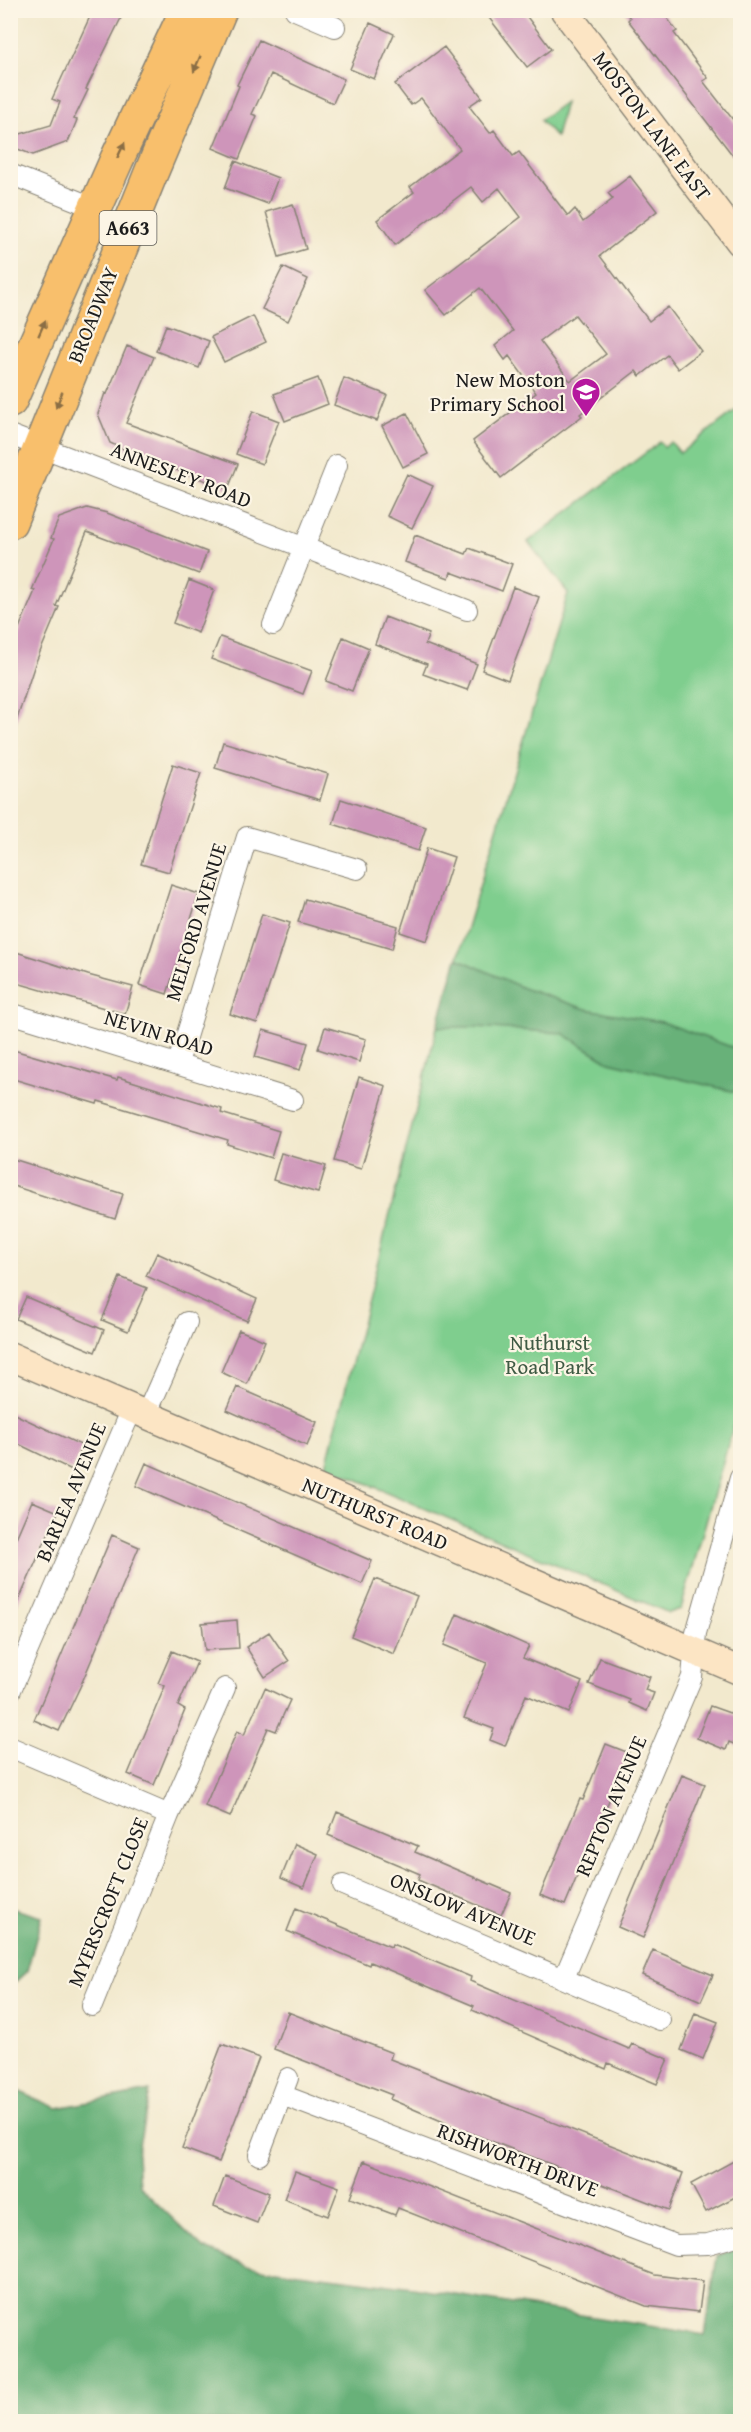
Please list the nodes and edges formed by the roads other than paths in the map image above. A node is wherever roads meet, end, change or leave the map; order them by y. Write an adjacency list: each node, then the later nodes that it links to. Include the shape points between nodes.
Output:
1 (187, 10): 7 (highway, BROADWAY / A663, one-way to 1)
2 (220, 10): 10 (highway, BROADWAY / A663, one-way to 10, via 151,172)
3 (295, 10): 5 (street)
4 (564, 10): 8 (street, MOSTON LANE EAST)
5 (335, 27)
6 (10, 174): 7 (street)
7 (95, 208): 9 (highway, BROADWAY / A663, one-way to 7)
8 (741, 242)
9 (10, 401)
10 (25, 441): 12 (highway, BROADWAY / A663); 13 (street, ANNESLEY ROAD)
11 (337, 465): 13 (street)
12 (10, 522)
13 (304, 548): 14 (street, ANNESLEY ROAD); 15 (street)
14 (467, 610)
15 (273, 625)
16 (357, 869): 18 (street, MELFORD AVENUE, via 247,837)
17 (10, 1013): 18 (street, NEVIN ROAD)
18 (178, 1063): 19 (street, NEVIN ROAD)
19 (293, 1100)
20 (187, 1322): 22 (street, BARLEA AVENUE)
21 (10, 1356): 22 (street, NUTHURST ROAD)
22 (139, 1412): 24 (street, NUTHURST ROAD); 27 (street, BARLEA AVENUE)
23 (741, 1478): 24 (street, REPTON AVENUE, via 696,1633)
24 (695, 1652): 25 (street, NUTHURST ROAD); 31 (street, REPTON AVENUE, via 692,1677)
25 (741, 1671)
26 (225, 1689): 29 (street, MYERSCROFT CLOSE)
27 (10, 1692)
28 (10, 1747): 29 (street, MYERSCROFT CLOSE)
29 (169, 1815): 32 (street, MYERSCROFT CLOSE)
30 (343, 1885): 31 (street, ONSLOW AVENUE)
31 (564, 1978): 33 (street, ONSLOW AVENUE)
32 (92, 2006)
33 (660, 2020)
34 (259, 2155): 35 (street, RISHWORTH DRIVE, via 285,2086 676,2245 708,2244)
35 (741, 2235)

